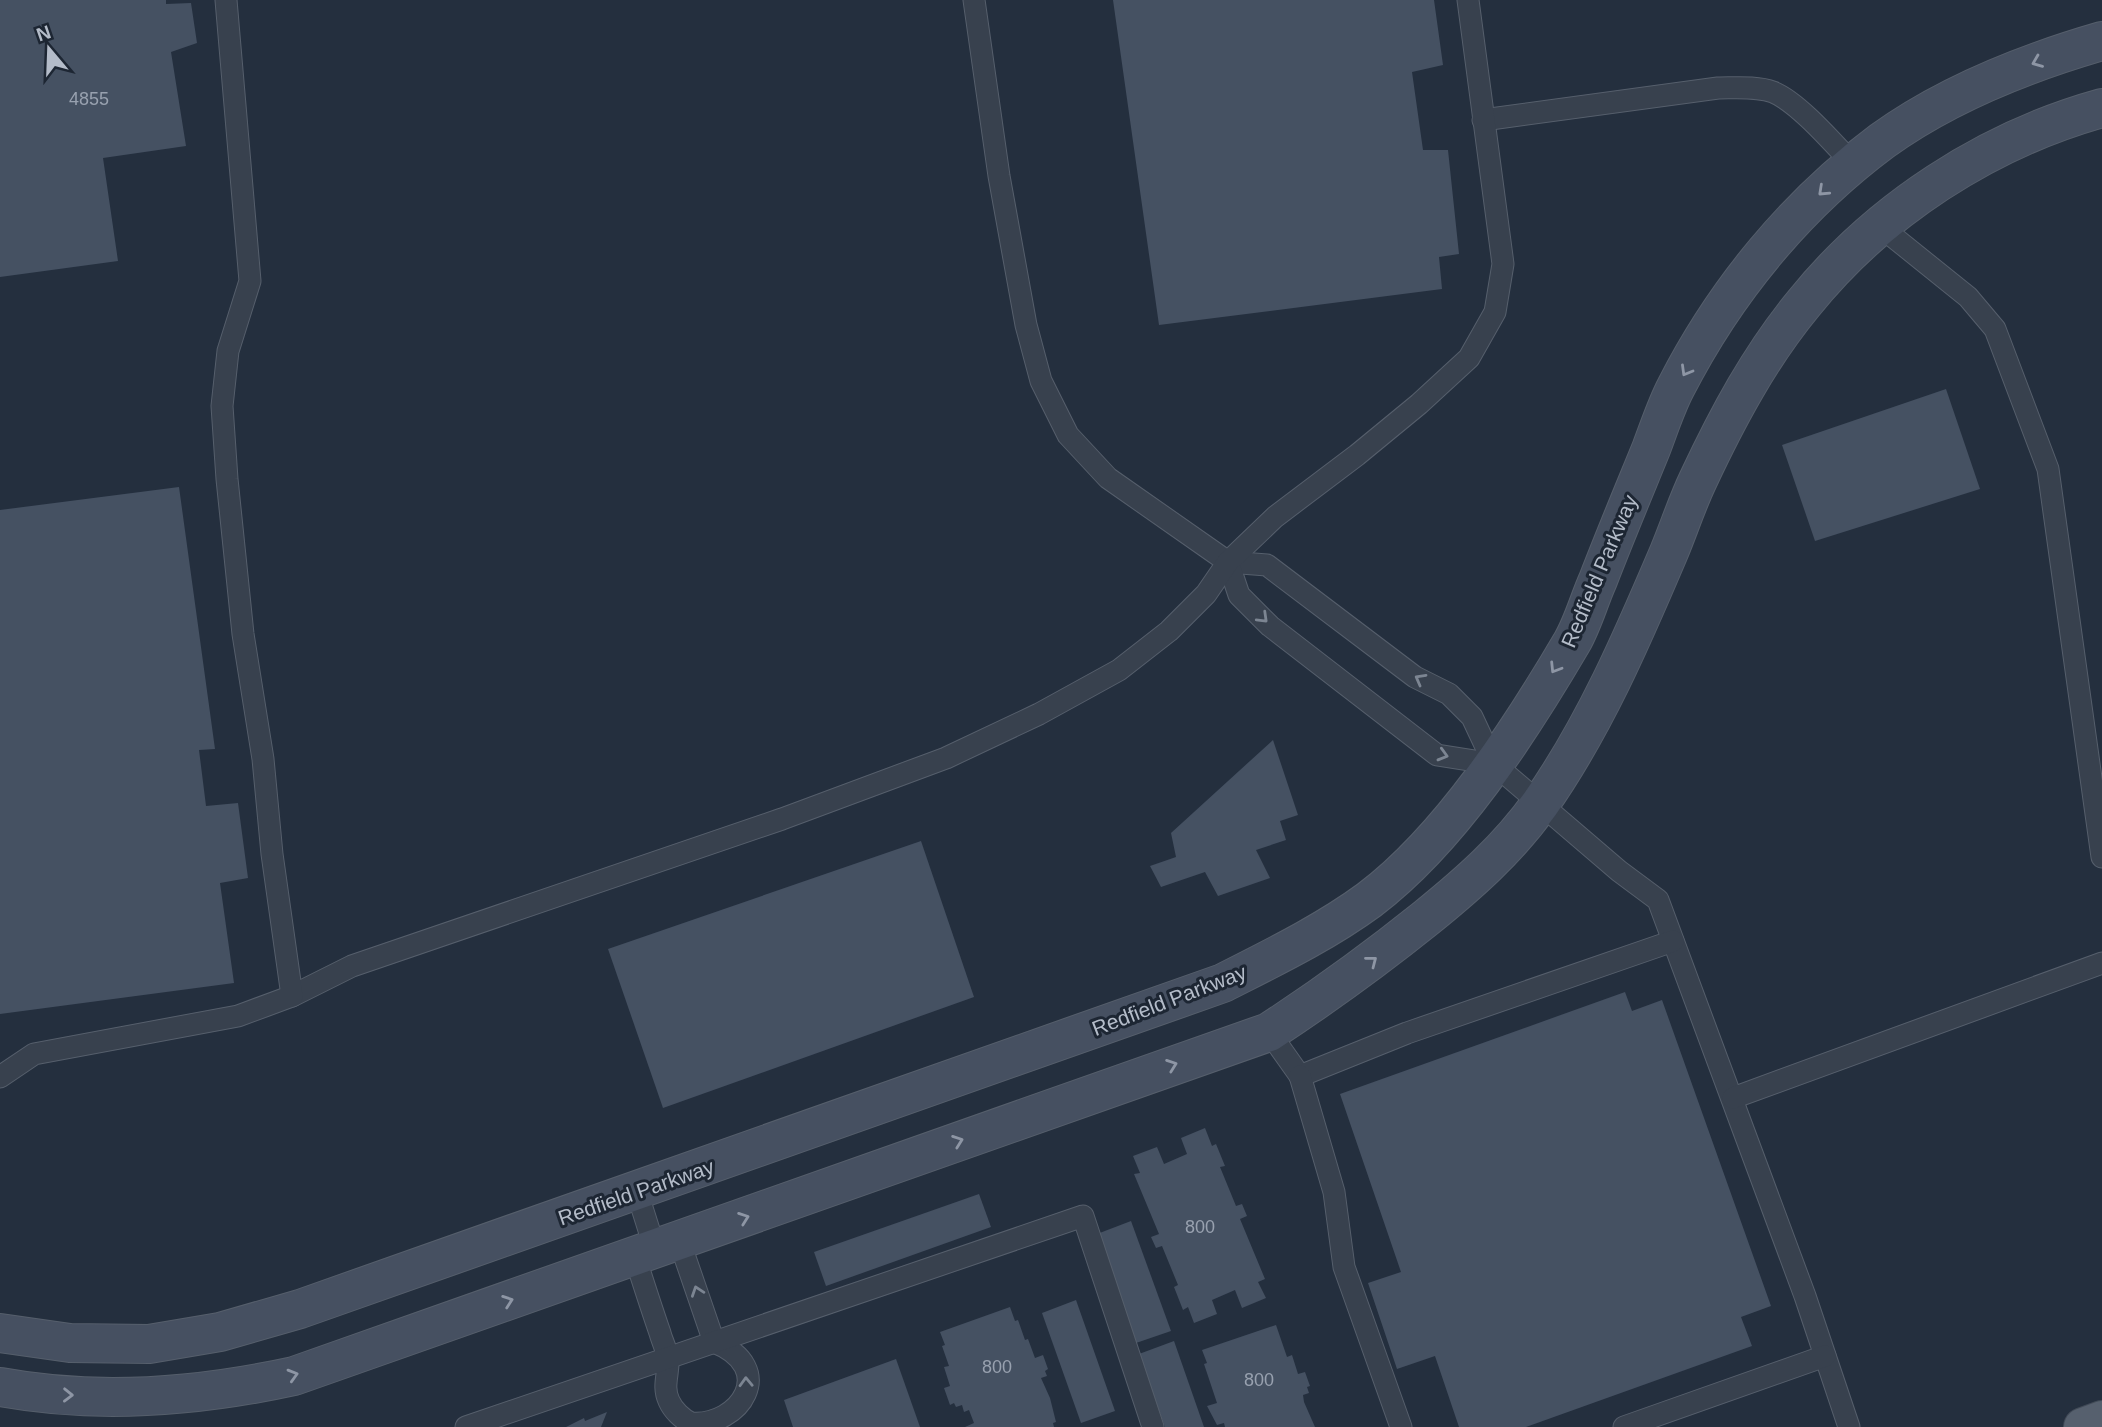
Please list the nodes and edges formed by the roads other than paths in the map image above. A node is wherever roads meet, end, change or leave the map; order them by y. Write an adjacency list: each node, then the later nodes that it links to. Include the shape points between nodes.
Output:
1 (226, 0): 15 (lane, via 250,281 228,351 222,407 243,634 265,770)
2 (974, 0): 9 (lane, via 1015,263 1041,382 1068,435 1108,478)
3 (1468, 0): 6 (lane)
4 (2102, 41): 7 (street, Redfield Parkway, one-way to 7, via 2019,69 1940,106)
5 (2102, 108): 8 (street, via 2060,120 2005,145 1950,175)
6 (1483, 120): 7 (lane, via 1745,88 1773,92 1818,126); 9 (lane, via 1503,264 1495,312 1469,358)
7 (1853, 164): 10 (street, Redfield Parkway, one-way to 10, via 1766,248 1710,330 1676,387 1574,639)
8 (1881, 227): 11 (street, via 1848,254 1804,302 1750,381 1697,482 1598,710); 12 (lane, via 1968,297 1995,329 2048,469)
9 (1227, 562): 10 (lane, one-way to 10, via 1239,595 1270,626 1437,755); 10 (lane, one-way to 9, via 1472,718 1449,694 1415,677 1266,565); 15 (lane, via 1206,594 1169,631 1119,670 958,752 847,796 352,966)
10 (1494, 764): 11 (lane); 20 (street, Redfield Parkway, via 1423,852 1369,900 1297,945 1223,983)
11 (1540, 804): 13 (lane, via 1658,900); 16 (street, one-way to 11, via 1347,981 1452,897 1497,858)
12 (2102, 857)
13 (1673, 941): 17 (lane, via 1407,1032); 19 (lane)
14 (2102, 963): 19 (lane)
15 (292, 996): 18 (lane, via 238,1016 34,1055)
16 (1269, 1032): 17 (lane); 21 (street, one-way to 16)
17 (1300, 1076): 31 (lane, via 1334,1192 1344,1266)
18 (0, 1077)
19 (1733, 1098): 24 (lane)
20 (637, 1192): 21 (lane); 22 (street, Redfield Parkway, via 300,1309 220,1332 149,1344 70,1343)
21 (656, 1249): 23 (lane, one-way to 21); 25 (lane); 26 (street, one-way to 21, via 40,1394 135,1397 263,1383)
22 (0, 1334)
23 (714, 1342): 25 (lane); 28 (lane, one-way to 23, via 740,1409 748,1384 740,1358); 30 (lane, via 1083,1216)
24 (1825, 1356): 32 (lane); 33 (lane)
25 (668, 1358): 28 (lane, via 665,1390 678,1415 690,1422); 29 (lane)
26 (0, 1387)
27 (2102, 1420): 34 (main road)
28 (718, 1426)
29 (466, 1427)
30 (1153, 1427)
31 (1401, 1427)
32 (1624, 1427)
33 (1849, 1427)
34 (2083, 1427)

